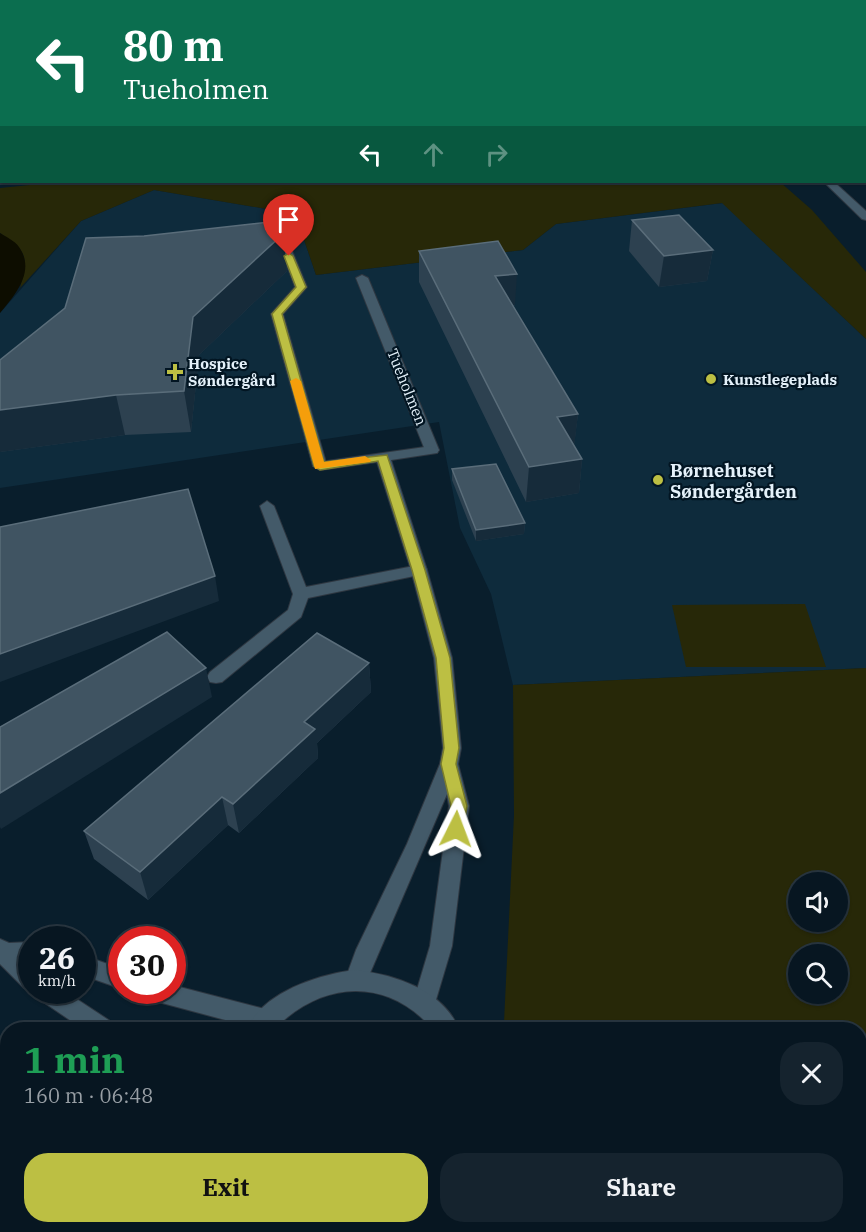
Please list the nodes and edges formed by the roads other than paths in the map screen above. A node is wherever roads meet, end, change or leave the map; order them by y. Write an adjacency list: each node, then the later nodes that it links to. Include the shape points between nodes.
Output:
1 (830, 183): 2 (street)
2 (866, 217)
3 (283, 241): 5 (street, Tueholmen, via 301,287 277,314 320,466)
4 (362, 278): 5 (street, Tueholmen, via 432,450)
5 (383, 457): 7 (street)
6 (267, 506): 8 (street)
7 (419, 570): 8 (street); 10 (street, via 443,658 452,748)
8 (301, 594): 9 (street, via 295,613)
9 (216, 677)
10 (449, 764): 14 (street); 16 (street, via 459,806 441,946)
11 (3, 951): 12 (street); 13 (street)
12 (18, 952)
13 (18, 967)
14 (356, 980): 16 (street, via 385,984); 20 (street, via 307,990)
15 (186, 1001): 19 (street)
16 (424, 1003): 21 (street)
17 (65, 1004): 18 (street)
18 (92, 1022)
19 (252, 1022)
20 (265, 1022)
21 (442, 1022)

